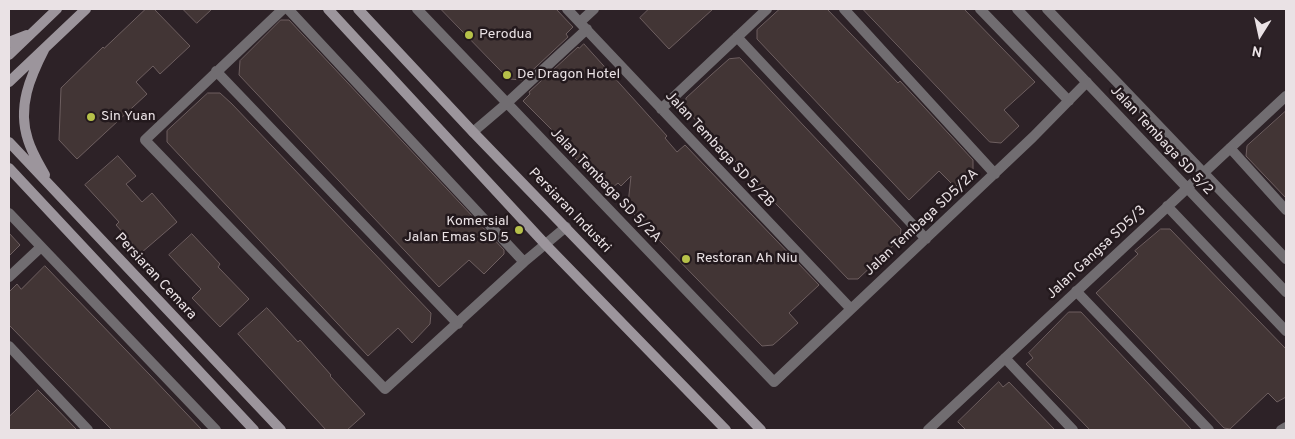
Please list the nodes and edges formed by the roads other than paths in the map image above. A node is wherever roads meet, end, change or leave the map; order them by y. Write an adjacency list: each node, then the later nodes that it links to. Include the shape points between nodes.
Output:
1 (57, 9): 16 (street)
2 (86, 9): 19 (street)
3 (283, 9): 21 (street)
4 (288, 9): 44 (street)
5 (328, 9): 41 (street)
6 (358, 9): 28 (street, Persiaran Industri)
7 (417, 9): 26 (street, Jalan Tembaga SD 5/2A)
8 (567, 9): 15 (street, Jalan Tembaga SD 5/2B)
9 (594, 9): 15 (street)
10 (767, 9): 17 (street)
11 (844, 9): 33 (street)
12 (980, 9): 25 (street)
13 (1017, 9): 23 (street, Jalan Tembaga SD 5/2)
14 (1047, 9): 32 (street, Jalan Tembaga SD 5/2)
15 (584, 25): 26 (street); 27 (street, Jalan Tembaga SD 5/2B)
16 (30, 34): 18 (street); 20 (street)
17 (738, 37): 27 (street); 40 (street)
18 (9, 42)
19 (45, 48): 22 (street); 34 (street, via 29,83 24,124 28,142)
20 (9, 55)
21 (216, 71): 49 (street); 49 (street, via 145,140 385,389)
22 (9, 82)
23 (1087, 82): 25 (street, Jalan Tembaga SD5/2A); 35 (street, Jalan Tembaga SD 5/2)
24 (1286, 96): 30 (street, Jalan Gangsa SD5/3)
25 (1069, 101): 33 (street, Jalan Tembaga SD5/2A)
26 (507, 103): 28 (street); 53 (street, Jalan Tembaga SD 5/2A)
27 (661, 109): 48 (street, Jalan Tembaga SD 5/2B)
28 (473, 132): 39 (street, Persiaran Industri)
29 (9, 142): 34 (street, Persiaran Cemara)
30 (1230, 148): 32 (street, Jalan Gangsa SD5/3); 37 (street)
31 (9, 168): 58 (street)
32 (1203, 173): 35 (street, Jalan Gangsa SD5/3); 43 (street, Jalan Tembaga SD 5/2)
33 (995, 174): 40 (street, Jalan Tembaga SD5/2A)
34 (51, 187): 59 (street, Persiaran Cemara)
35 (1187, 188): 36 (street, Jalan Gangsa SD5/3); 47 (street, Jalan Tembaga SD 5/2)
36 (1167, 206): 46 (street, Jalan Gangsa SD5/3); 50 (street)
37 (1286, 210)
38 (9, 213): 42 (street)
39 (566, 227): 41 (street); 61 (street, Persiaran Industri)
40 (926, 239): 48 (street, Jalan Tembaga SD5/2A)
41 (546, 245): 44 (street); 60 (street)
42 (41, 247): 45 (street); 57 (street)
43 (1286, 259)
44 (524, 262): 49 (street)
45 (9, 277)
46 (1076, 291): 52 (street, Jalan Gangsa SD5/3); 63 (street)
47 (1286, 292)
48 (851, 309): 53 (street, Jalan Tembaga SD5/2A)
49 (458, 324)
50 (1286, 331)
51 (9, 346): 56 (street)
52 (1005, 358): 55 (street, Jalan Gangsa SD5/3); 62 (street)
53 (774, 382)
54 (1286, 426): 64 (street)
55 (931, 429)
56 (88, 430)
57 (216, 430)
58 (254, 430)
59 (281, 430)
60 (726, 430)
61 (761, 430)
62 (1073, 430)
63 (1209, 430)
64 (1281, 430)

